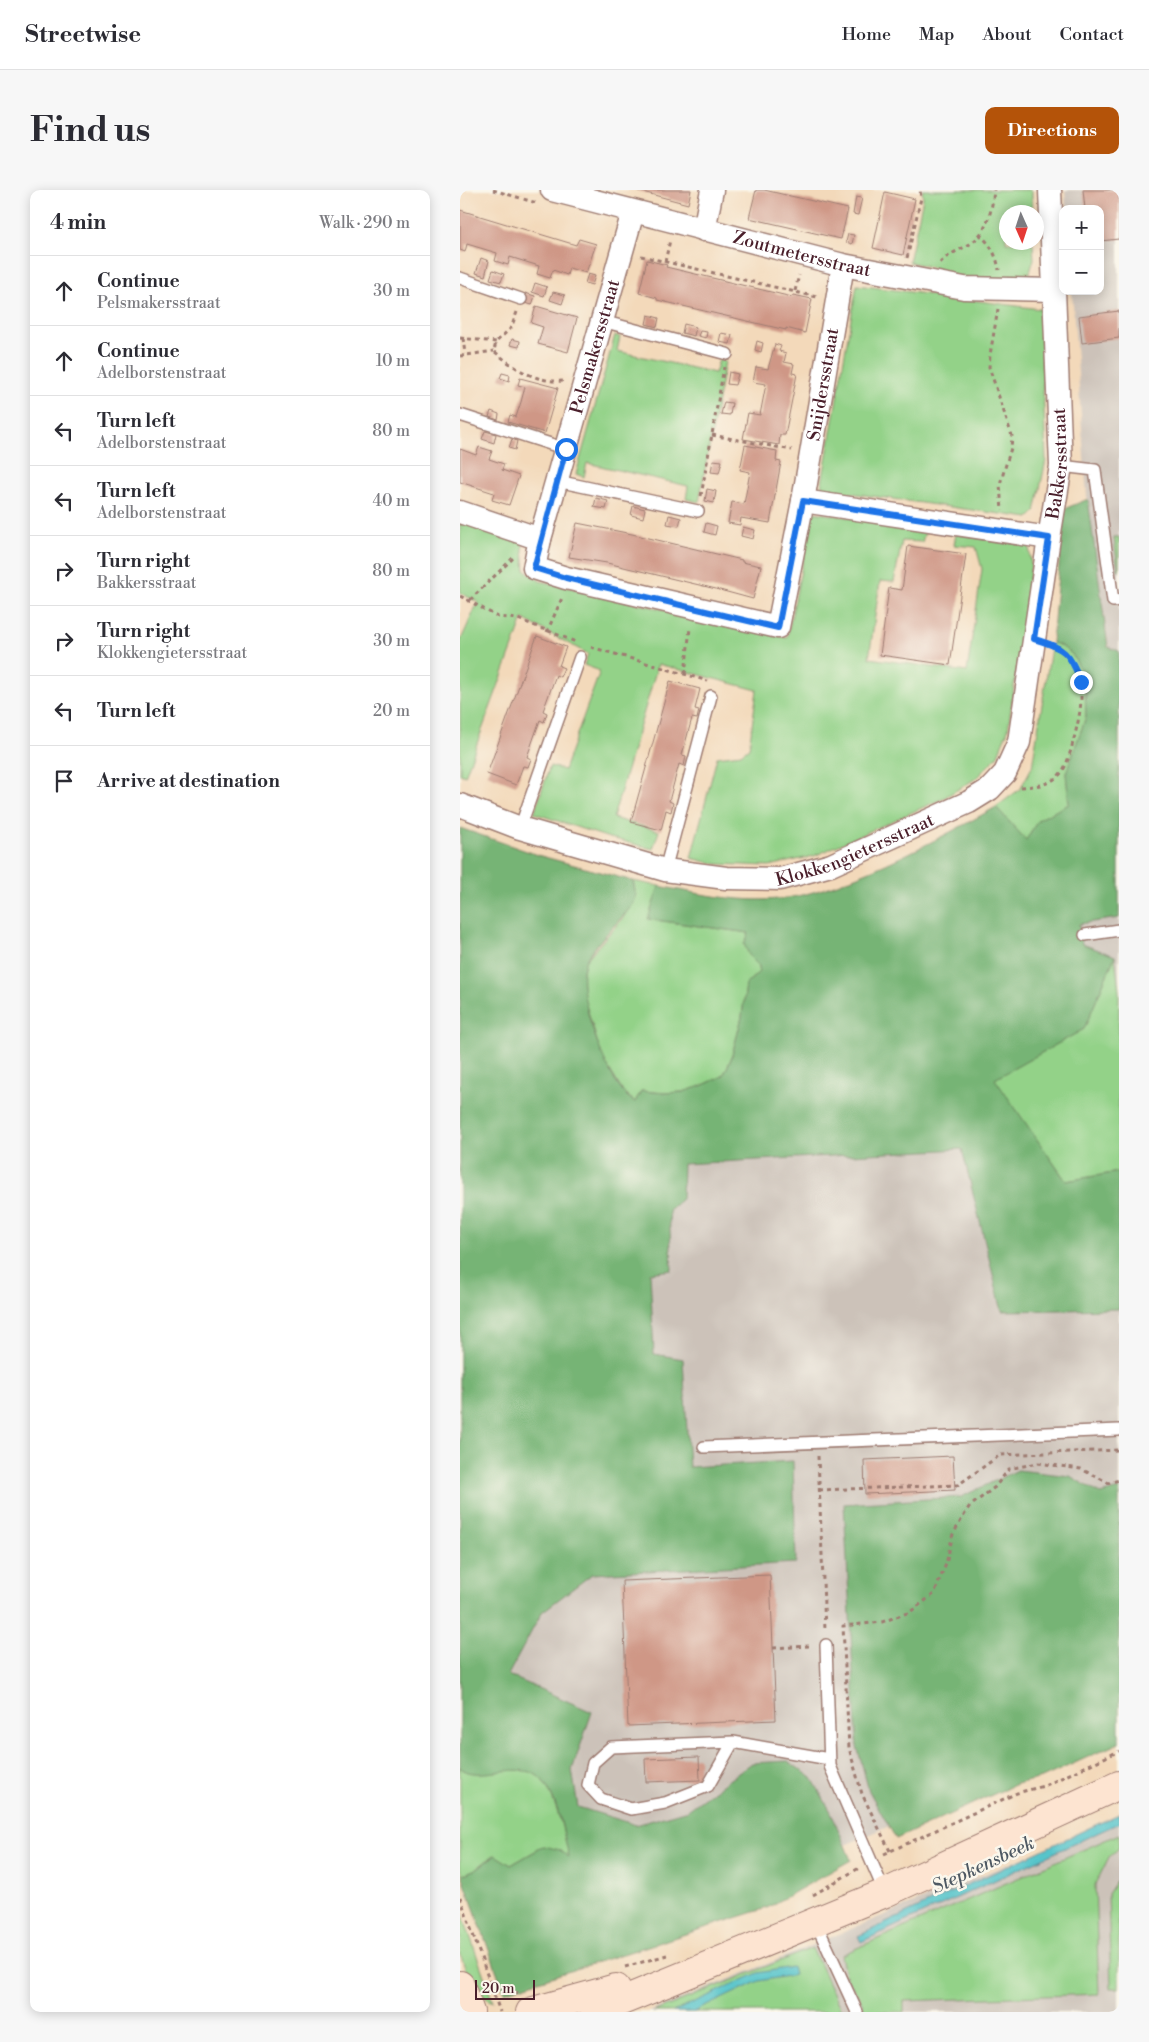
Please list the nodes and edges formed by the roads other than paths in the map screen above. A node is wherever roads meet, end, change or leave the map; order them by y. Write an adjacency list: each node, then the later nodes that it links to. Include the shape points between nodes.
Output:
1 (712, 190): 5 (street)
2 (1050, 190): 8 (street, Bakkersstraat)
3 (547, 197): 4 (street, Zoutmetersstraat)
4 (633, 212): 5 (street, Zoutmetersstraat); 10 (street, Pelsmakersstraat)
5 (704, 230): 6 (street, Zoutmetersstraat)
6 (843, 266): 8 (street, Zoutmetersstraat, via 964,288); 16 (street, Snijdersstraat)
7 (460, 278): 9 (lane)
8 (1054, 290): 14 (street, Bakkersstraat)
9 (521, 299)
10 (602, 321): 11 (lane); 13 (street, Pelsmakersstraat)
11 (727, 354)
12 (460, 415): 13 (lane)
13 (566, 449): 15 (street, Pelsmakersstraat)
14 (1061, 466): 19 (street, Bakkersstraat); 21 (lane, via 1095,470 1112,601)
15 (557, 481): 18 (lane); 20 (street, Pelsmakersstraat)
16 (803, 501): 19 (street, Bakkersstraat); 20 (street, Snijdersstraat, via 778,628 534,568)
17 (460, 512): 20 (street)
18 (698, 512)
19 (1049, 538): 26 (street, Klokkengietersstraat, via 1019,742 1004,773 990,789 969,802 831,865 780,879 726,878)
20 (540, 539)
21 (1119, 600)
22 (580, 657): 25 (lane)
23 (712, 696): 26 (lane)
24 (460, 805): 25 (street, Klokkengietersstraat)
25 (520, 828): 26 (street, Klokkengietersstraat)
26 (665, 870)
27 (1119, 930): 28 (lane)
28 (1085, 934)
29 (1119, 1430): 30 (lane)
30 (704, 1447)
31 (826, 1646): 33 (lane)
32 (733, 1742): 32 (lane, via 611,1747 592,1763 588,1785 602,1799 631,1809 665,1803 708,1786); 33 (lane)
33 (829, 1758): 35 (lane)
34 (1119, 1785): 35 (street)
35 (885, 1893): 36 (street)
36 (811, 1910): 37 (street); 42 (lane)
37 (738, 1955): 39 (street); 41 (street)
38 (460, 1985): 40 (street)
39 (524, 2003)
40 (470, 2012)
41 (594, 2012)
42 (857, 2012)

